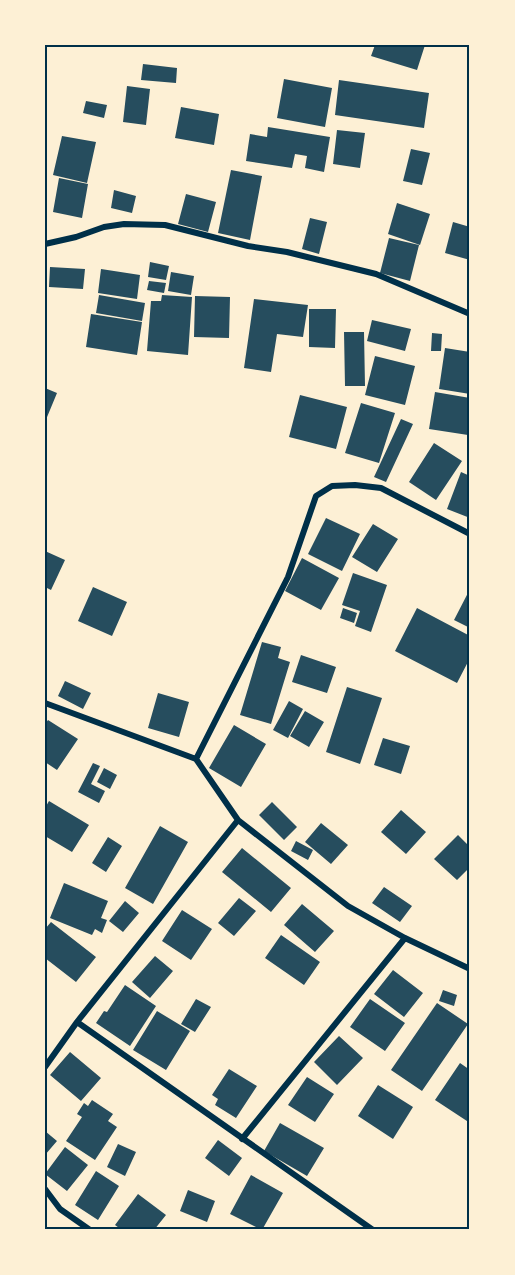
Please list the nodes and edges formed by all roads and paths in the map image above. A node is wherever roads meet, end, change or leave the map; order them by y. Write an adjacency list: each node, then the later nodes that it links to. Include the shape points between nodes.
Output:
1 (45, 244): 2 (street, via 104,226 165,225 376,274)
2 (470, 314)
3 (470, 534): 5 (street, via 381,488 332,486 316,496 288,577)
4 (45, 703): 5 (street)
5 (196, 759): 6 (street)
6 (238, 820): 7 (street, via 348,906); 9 (street)
7 (405, 938): 8 (street); 11 (street)
8 (470, 969)
9 (77, 1022): 10 (street); 11 (street)
10 (45, 1067)
11 (242, 1139): 14 (street)
12 (45, 1190): 13 (street, via 60,1209)
13 (90, 1230)
14 (373, 1230)

